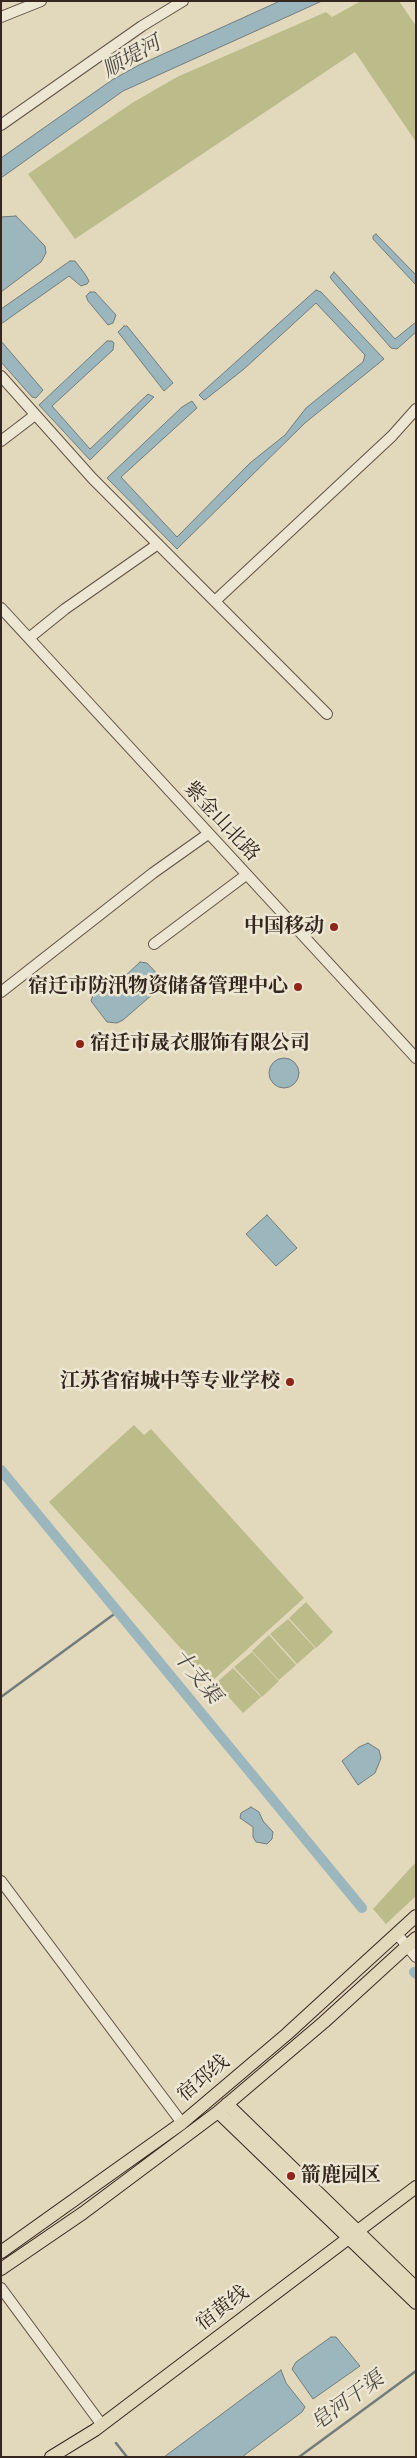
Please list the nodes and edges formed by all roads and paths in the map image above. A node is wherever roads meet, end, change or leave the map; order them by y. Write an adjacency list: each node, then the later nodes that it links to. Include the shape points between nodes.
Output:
1 (41, 1): 3 (street)
2 (183, 1): 4 (street, via 142,26)
3 (1, 17)
4 (1, 126)
5 (4, 383): 7 (street)
6 (416, 409): 10 (street)
7 (34, 415): 8 (street); 9 (street)
8 (1, 441)
9 (158, 544): 10 (street); 12 (street)
10 (215, 601): 13 (street)
11 (1, 608): 12 (street, 紫金山北路)
12 (28, 638): 14 (street, 紫金山北路)
13 (327, 714)
14 (208, 834): 15 (street, 紫金山北路); 17 (street)
15 (246, 875): 16 (street); 18 (street, 紫金山北路)
16 (154, 944)
17 (1, 992)
18 (416, 1058)
19 (1, 1881): 24 (street)
20 (416, 1916): 21 (main road, 宿邳线)
21 (397, 1934): 22 (street); 24 (main road, 宿邳线)
22 (413, 1947): 23 (main road, 宿邳线)
23 (222, 2108): 26 (main road); 28 (main road, 宿邳线)
24 (182, 2123): 27 (main road, 宿邳线)
25 (416, 2187): 26 (main road, 宿黄线)
26 (352, 2235): 30 (main road); 31 (main road); 32 (main road, 宿黄线)
27 (1, 2252)
28 (1, 2269)
29 (1, 2288): 32 (street)
30 (416, 2288)
31 (416, 2303)
32 (102, 2425): 33 (main road, 宿黄线)
33 (51, 2457)

